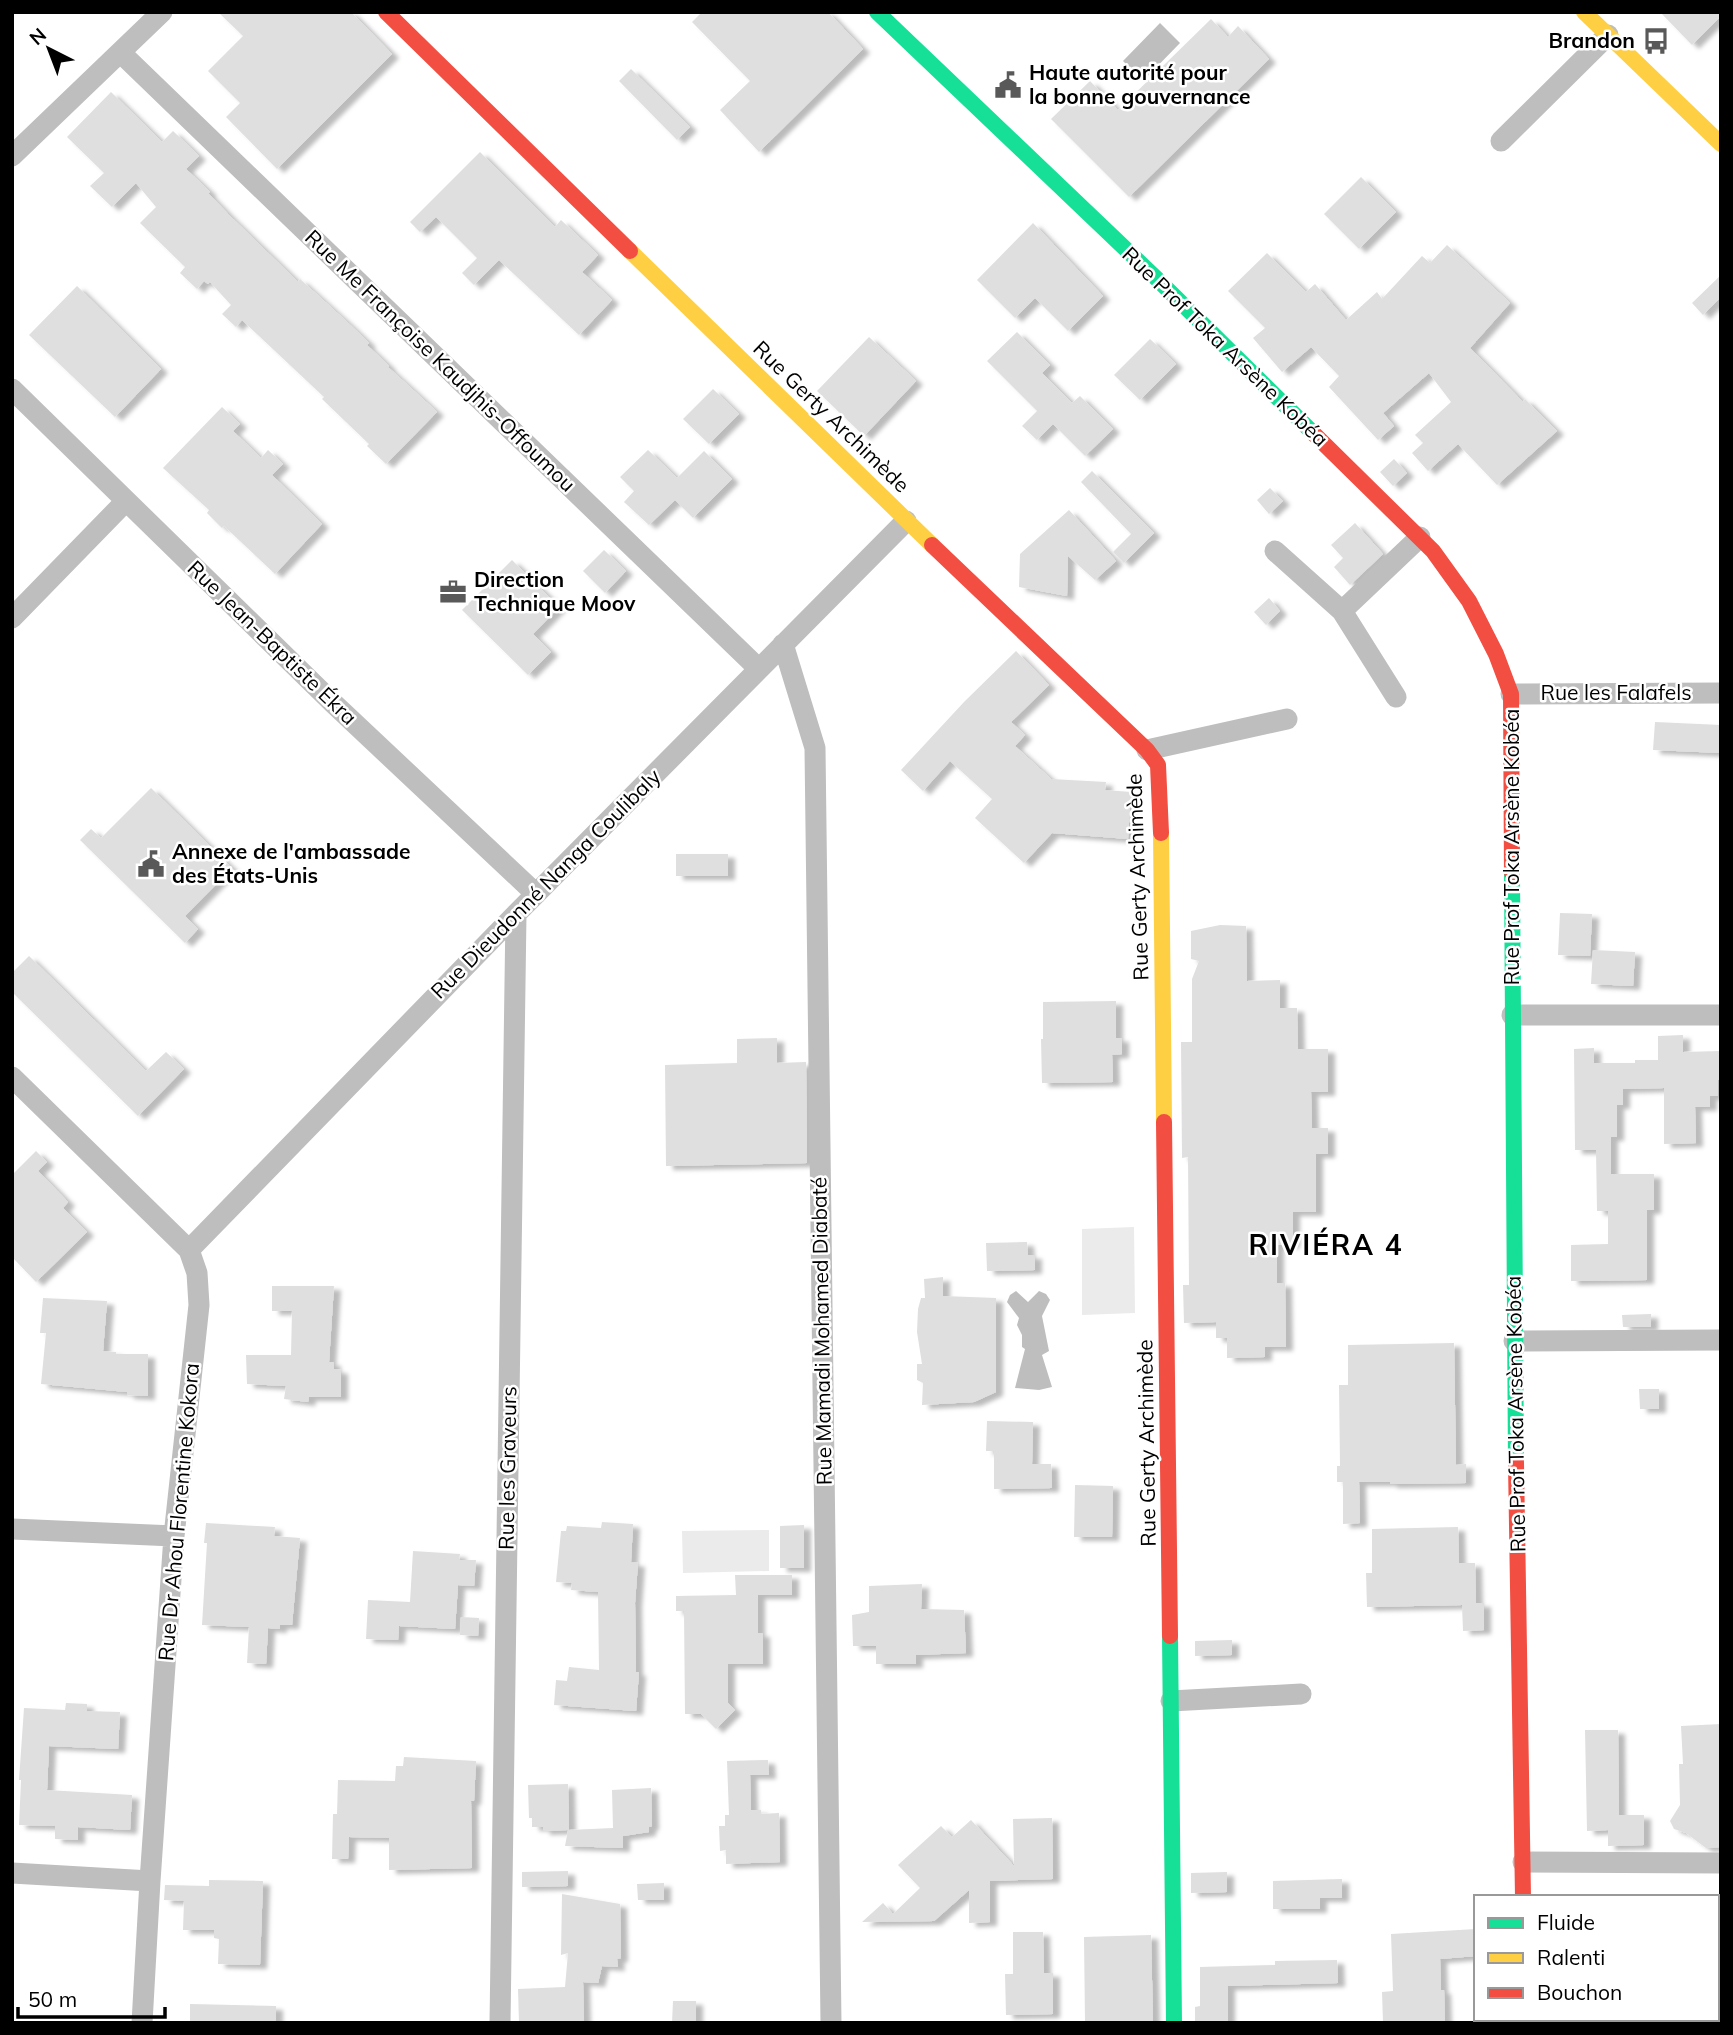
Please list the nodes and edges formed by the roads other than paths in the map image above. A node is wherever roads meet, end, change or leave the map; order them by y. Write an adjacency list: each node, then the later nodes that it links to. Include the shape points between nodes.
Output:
1 (162, 12): 6 (street)
2 (386, 12): 12 (street, Rue Gerty Archimède)
3 (877, 12): 13 (street, Rue Prof Toka Arsène Kobéa)
4 (1584, 12): 5 (street)
5 (1608, 35): 7 (street); 8 (street)
6 (121, 53): 9 (street); 18 (street, Rue Me Françoise Kaudjhis-Offoumou)
7 (1501, 141)
8 (1721, 144)
9 (12, 156)
10 (12, 389): 11 (street, Rue Jean-Baptiste Ékra)
11 (126, 501): 16 (street); 24 (street, Rue Jean-Baptiste Ékra)
12 (906, 521): 17 (street, Rue Dieudonné Nanga Coulibaly); 23 (street, Rue Gerty Archimède)
13 (1420, 537): 15 (street); 20 (street, Rue Prof Toka Arsène Kobéa, via 1464,589 1502,663)
14 (1275, 551): 15 (street)
15 (1342, 611): 21 (street)
16 (12, 618)
17 (783, 644): 18 (street, Rue Dieudonné Nanga Coulibaly); 43 (street, Rue Mamadi Mohamed Diabaté, via 815,748)
18 (759, 669): 24 (street, Rue Dieudonné Nanga Coulibaly)
19 (1721, 693): 20 (street, Rue les Falafels)
20 (1511, 694): 26 (street, Rue Prof Toka Arsène Kobéa)
21 (1396, 697)
22 (1287, 719): 23 (street)
23 (1147, 750): 35 (street, Rue Gerty Archimède, via 1158,765 1160,789)
24 (536, 894): 25 (street, Rue Dieudonné Nanga Coulibaly)
25 (516, 914): 29 (street, Rue Dieudonné Nanga Coulibaly); 42 (street, Rue les Graveurs)
26 (1512, 1015): 27 (street); 31 (street, Rue Prof Toka Arsène Kobéa)
27 (1721, 1015)
28 (12, 1076): 29 (street)
29 (189, 1250): 33 (street, Rue Dr Ahou Florentine Kokora, via 197,1273 199,1305)
30 (1721, 1340): 31 (street)
31 (1514, 1341): 36 (street, Rue Prof Toka Arsène Kobéa)
32 (12, 1529): 33 (street)
33 (174, 1536): 39 (street, Rue Dr Ahou Florentine Kokora)
34 (1301, 1694): 35 (street)
35 (1171, 1701): 44 (street, Rue Gerty Archimède)
36 (1523, 1862): 37 (street); 40 (street, Rue Prof Toka Arsène Kobéa)
37 (1721, 1863)
38 (12, 1873): 39 (street)
39 (150, 1881): 41 (street, Rue Dr Ahou Florentine Kokora)
40 (1523, 1895)
41 (142, 2023)
42 (500, 2023)
43 (831, 2023)
44 (1174, 2023)

